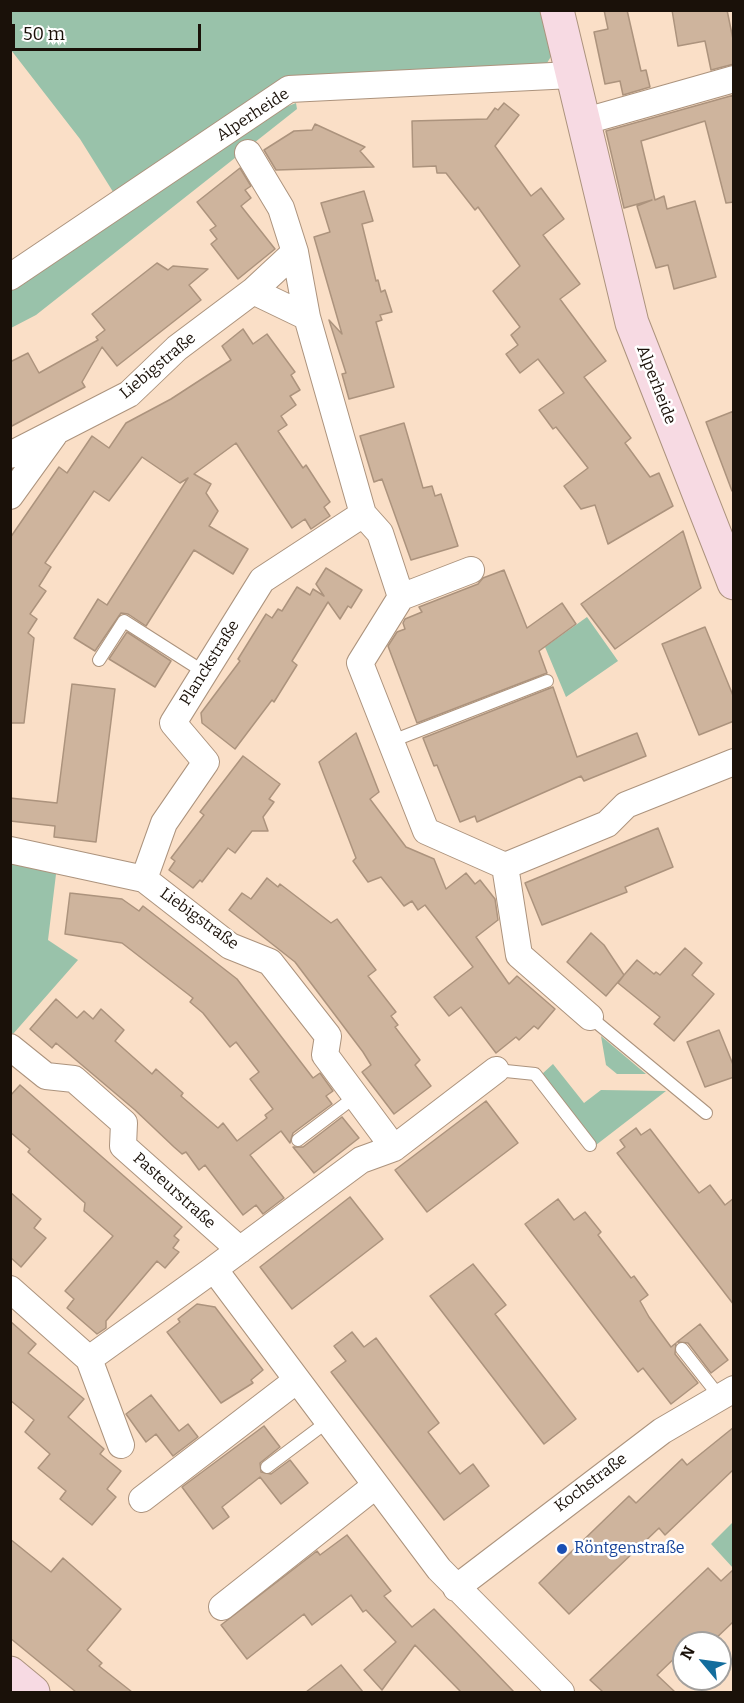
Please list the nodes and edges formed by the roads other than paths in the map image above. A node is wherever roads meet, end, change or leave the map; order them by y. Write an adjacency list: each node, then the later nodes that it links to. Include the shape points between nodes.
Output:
1 (557, 10): 2 (street, Alperheide)
2 (572, 75): 4 (street, Alperheide); 7 (street, Alperheide, via 289,89)
3 (734, 79): 4 (street)
4 (582, 122): 15 (street, Alperheide, via 632,323)
5 (248, 153): 6 (street, via 281,208)
6 (294, 252): 8 (street, Liebigstraße); 9 (street)
7 (10, 277)
8 (253, 291): 9 (street); 10 (street, Liebigstraße, via 177,348 129,394)
9 (307, 317): 13 (street)
10 (56, 431): 11 (street, Liebigstraße); 12 (street, Liebigstraße)
11 (10, 455)
12 (10, 496)
13 (363, 514): 16 (street, via 380,533); 18 (street, Planckstraße, via 262,579)
14 (471, 570): 16 (street)
15 (734, 583)
16 (401, 597): 20 (street, via 360,663)
17 (99, 660): 18 (lane, via 124,621)
18 (204, 672): 24 (street, Planckstraße, via 173,723 206,762 164,823)
19 (547, 681): 20 (lane)
20 (392, 741): 23 (street, via 426,831)
21 (734, 762): 23 (street, via 626,805 607,824)
22 (10, 850): 24 (street, Liebigstraße)
23 (505, 866): 25 (street, via 519,956)
24 (144, 879): 28 (street, Liebigstraße, via 230,946 270,962 328,1036 325,1055)
25 (590, 1017): 29 (lane)
26 (10, 1047): 33 (street, Pasteurstraße, via 46,1076 74,1079 116,1115 124,1123 123,1146)
27 (496, 1070): 31 (lane, via 534,1074); 32 (street)
28 (356, 1096): 30 (lane); 32 (street, Liebigstraße)
29 (706, 1113)
30 (298, 1140)
31 (590, 1145)
32 (394, 1148): 33 (street, via 361,1160)
33 (240, 1250): 34 (street)
34 (214, 1269): 37 (street); 38 (street)
35 (10, 1289): 37 (street)
36 (682, 1349): 39 (lane)
37 (89, 1359): 41 (street)
38 (297, 1380): 40 (street); 44 (street)
39 (726, 1392): 45 (street, Kochstraße, via 662,1431)
40 (327, 1422): 42 (lane); 43 (street)
41 (121, 1445)
42 (267, 1467)
43 (375, 1486): 45 (street); 46 (street)
44 (142, 1499)
45 (456, 1588): 47 (street)
46 (222, 1607)
47 (561, 1692)

